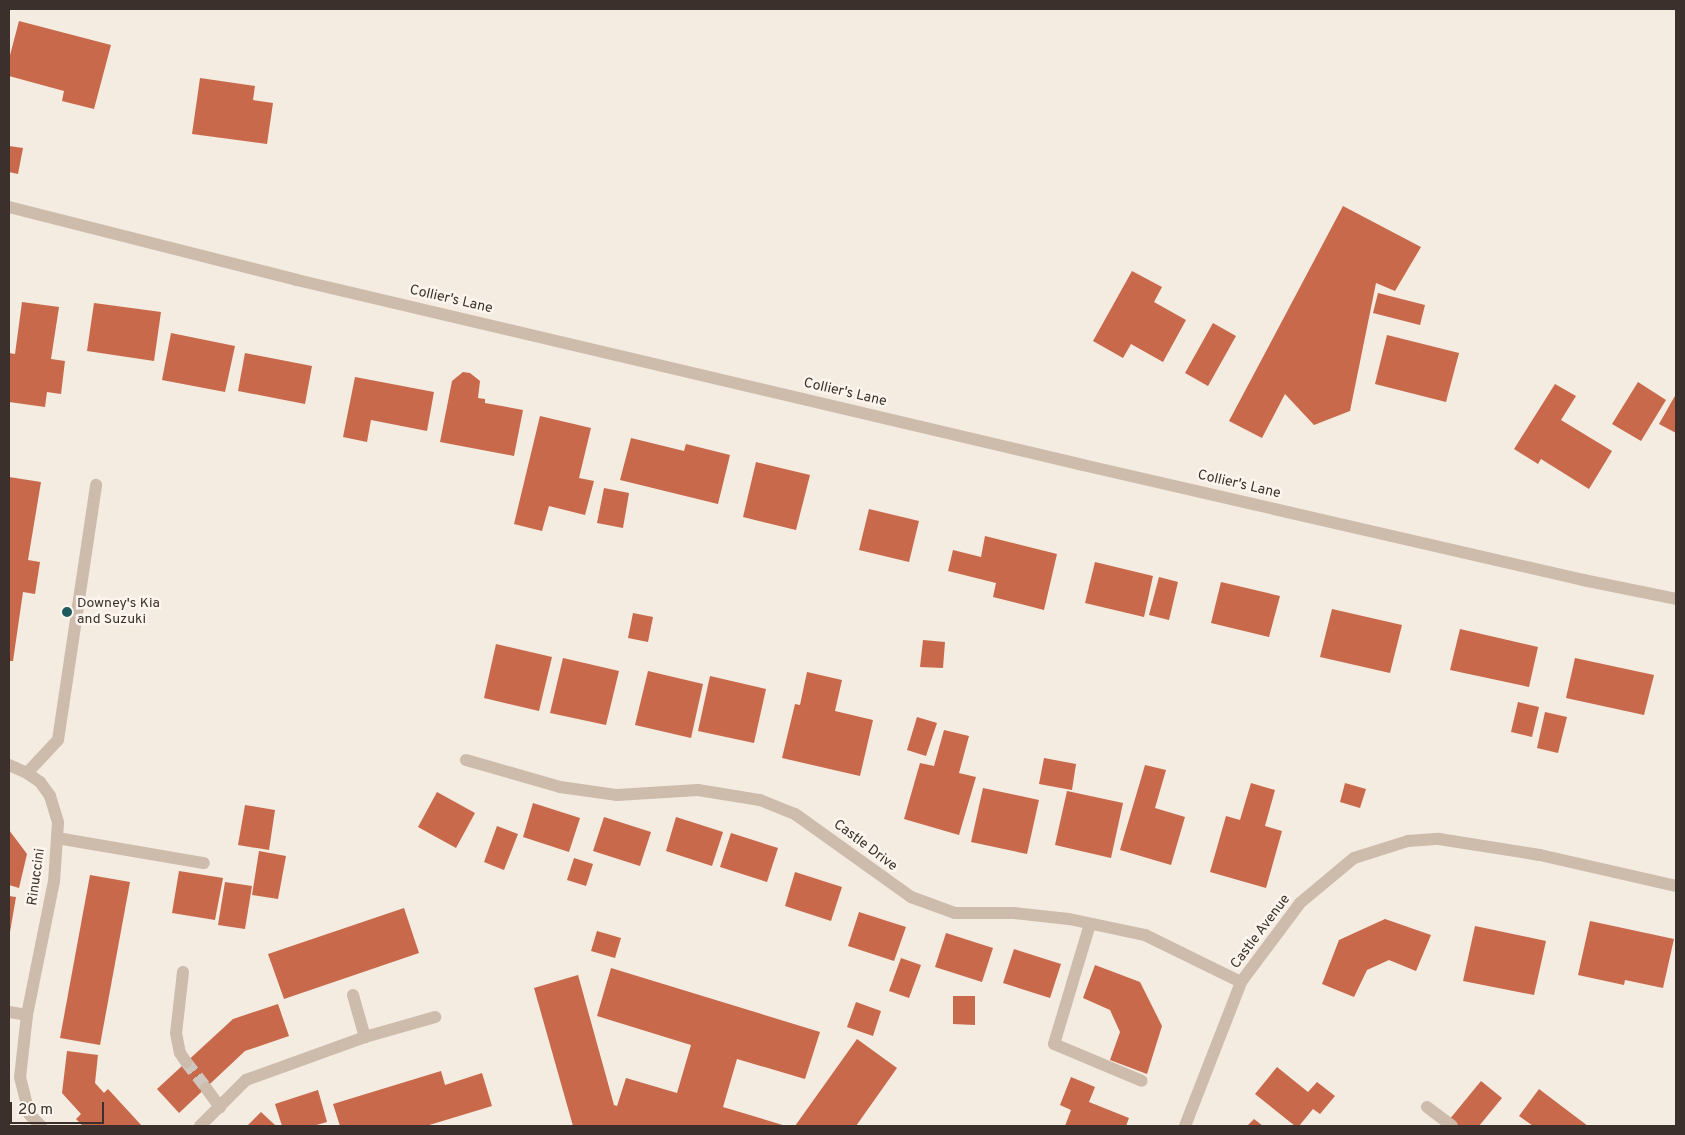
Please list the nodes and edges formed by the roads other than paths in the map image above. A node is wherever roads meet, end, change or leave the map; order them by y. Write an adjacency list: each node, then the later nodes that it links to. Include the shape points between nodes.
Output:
1 (9, 207): 3 (street, Collier's Lane, via 297,280 1083,465)
2 (96, 485): 6 (street, via 58,740)
3 (1676, 599)
4 (466, 760): 10 (street, Castle Drive, via 560,787 617,795 698,790 760,800 794,814 911,897 955,913 1014,913)
5 (9, 765): 6 (street, Rinuccini)
6 (27, 773): 7 (street, Rinuccini, via 50,796 58,823)
7 (57, 838): 8 (street); 15 (street, Rinuccini, via 54,881)
8 (204, 863)
9 (1676, 886): 12 (street, Castle Avenue, via 1540,855 1439,839 1408,841 1354,858 1331,876 1300,903)
10 (1090, 924): 12 (street, Castle Drive, via 1145,935); 19 (street, via 1054,1044)
11 (183, 972): 18 (street, via 176,1033 180,1054)
12 (1241, 982): 25 (street, Castle Avenue)
13 (353, 995): 17 (street)
14 (9, 1012): 15 (street)
15 (27, 1015): 23 (street, Rinuccini, via 20,1077 29,1114)
16 (435, 1017): 17 (street)
17 (365, 1037): 21 (street, via 246,1080)
18 (186, 1062)
19 (1142, 1081)
20 (206, 1088): 21 (street)
21 (220, 1106): 24 (street)
22 (1427, 1107): 26 (street)
23 (41, 1126)
24 (200, 1126)
25 (1186, 1126)
26 (1452, 1126)

